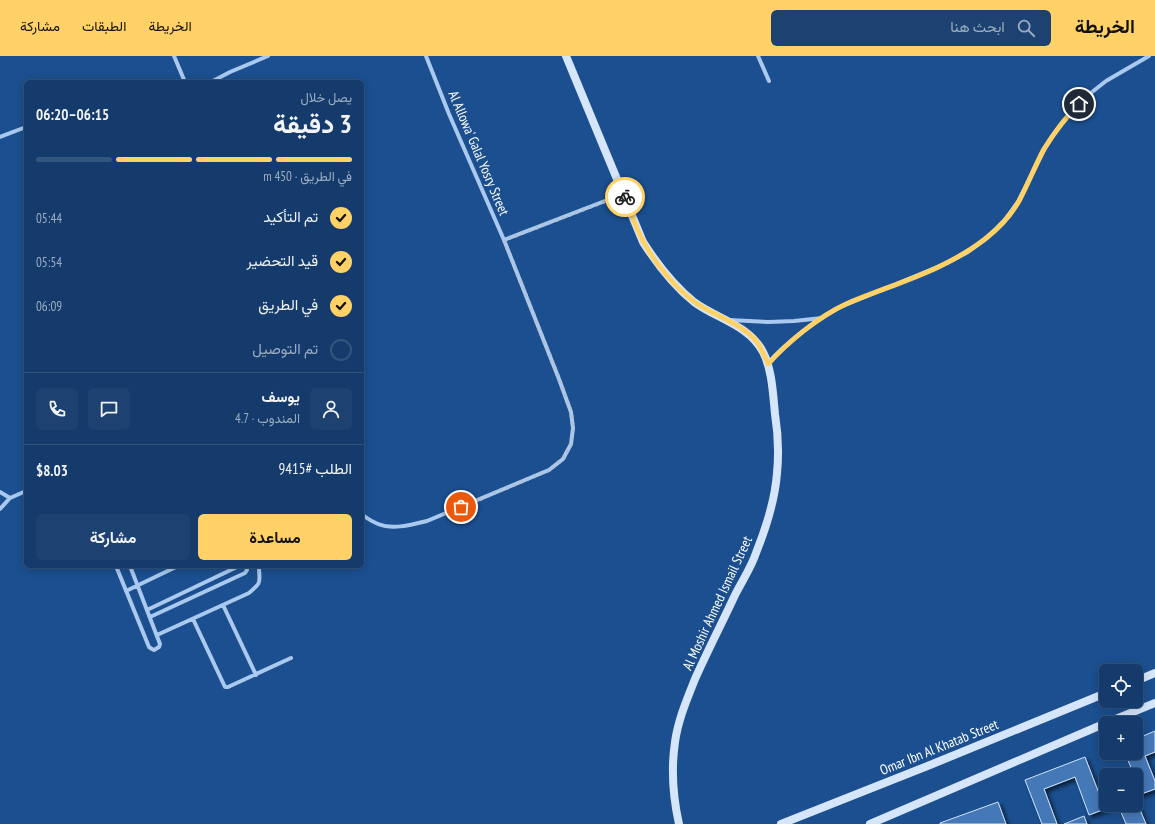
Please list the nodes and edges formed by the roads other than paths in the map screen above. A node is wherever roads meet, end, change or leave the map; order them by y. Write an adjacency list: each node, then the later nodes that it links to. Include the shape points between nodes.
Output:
1 (174, 56): 7 (street)
2 (268, 56): 8 (street)
3 (426, 56): 13 (street, Al Allowa' Galal Yosry Street)
4 (566, 56): 12 (street, Al Moshir Ahmed Ismail Street)
5 (758, 56): 9 (street)
6 (1149, 56): 14 (street, via 1106,81 1071,112 1044,150 1018,202 987,238 947,264 846,304)
7 (184, 80)
8 (215, 80)
9 (769, 81)
10 (24, 128): 11 (street)
11 (0, 137)
12 (624, 194): 13 (street); 15 (street, Al Moshir Ahmed Ismail Street, via 643,242 658,265 676,286 695,302)
13 (504, 240): 21 (street, Al Allowa' Galal Yosry Street, via 571,412 571,444 563,459 549,470 427,521 393,527)
14 (822, 318): 15 (street, via 769,322); 16 (street, via 790,342)
15 (726, 320): 16 (street, Al Moshir Ahmed Ismail Street, via 758,343)
16 (768, 364): 45 (street, Al Moshir Ahmed Ismail Street, via 778,439 773,503 756,555 706,654 681,717 675,741 673,768 675,803)
17 (0, 492): 19 (street)
18 (24, 492): 19 (street)
19 (10, 498): 20 (street)
20 (0, 509)
21 (364, 517)
22 (117, 568): 31 (street)
23 (131, 568): 30 (street)
24 (166, 568): 29 (street)
25 (174, 568): 29 (street)
26 (235, 568): 33 (street)
27 (246, 568): 34 (street, via 245,573)
28 (259, 568): 32 (street, via 258,585 249,593)
29 (167, 571): 30 (street)
30 (138, 585): 31 (street); 33 (street)
31 (126, 591): 36 (street, via 152,649 160,646)
32 (222, 605): 35 (street); 39 (street)
33 (147, 610): 34 (street)
34 (150, 618): 36 (street)
35 (193, 619): 36 (street); 39 (street, via 225,687)
36 (157, 635)
37 (291, 658): 39 (street)
38 (1155, 673): 40 (street)
39 (256, 675)
40 (1143, 678)
41 (1099, 696): 46 (street, Omar Ibn Al Khatab Street)
42 (1155, 703): 43 (street)
43 (1123, 716)
44 (1099, 726): 47 (street)
45 (680, 824)
46 (781, 824)
47 (870, 824)

